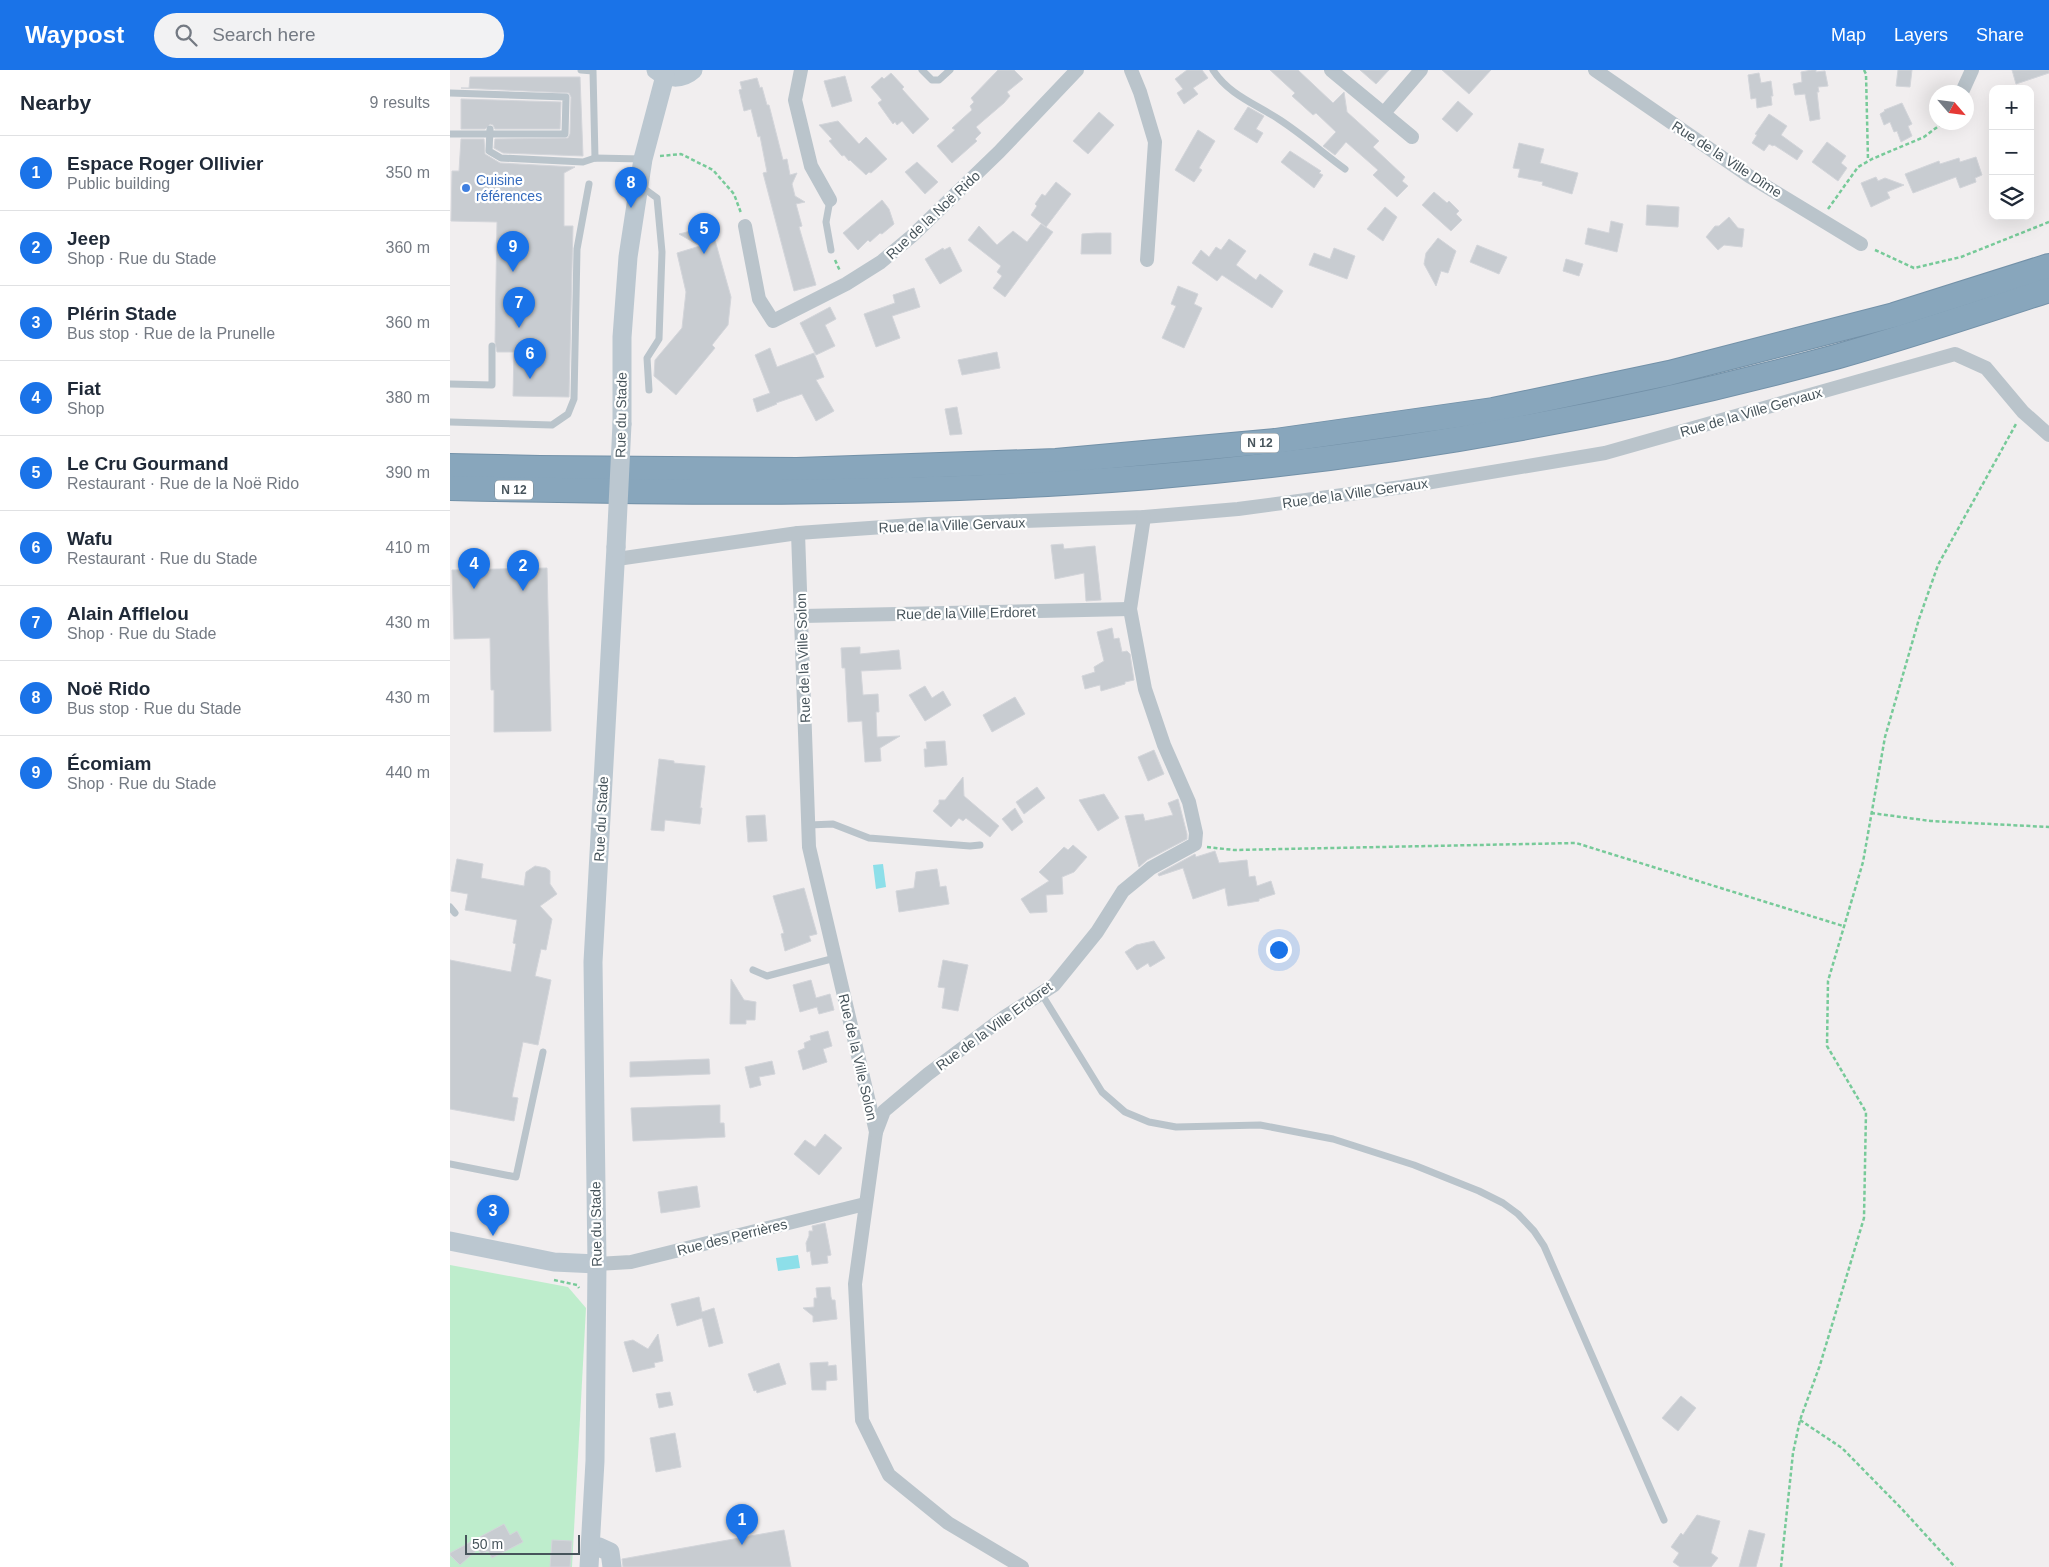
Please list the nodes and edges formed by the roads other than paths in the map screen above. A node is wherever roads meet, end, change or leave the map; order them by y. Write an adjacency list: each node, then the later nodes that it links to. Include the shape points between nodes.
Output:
1 (581, 70): 20 (lane, via 593,71)
2 (693, 70): 13 (main road, via 674,78)
3 (801, 70): 25 (street, via 795,100 811,166)
4 (922, 70): 5 (lane, via 932,80 939,80)
5 (950, 70)
6 (1077, 70): 26 (street, Rue de la Noë Rido, via 999,152 881,262 773,322 759,299)
7 (1131, 70): 29 (street, via 1154,142)
8 (1213, 70): 22 (lane, via 1233,92 1280,120)
9 (1331, 70): 16 (street)
10 (1421, 70): 16 (street)
11 (1595, 70): 27 (street, Rue de la Ville Dîme, via 1750,176)
12 (1972, 70): 14 (street)
13 (660, 73): 21 (main road, Rue du Stade)
14 (1965, 85)
15 (450, 93): 17 (lane, via 566,97 565,134)
16 (1384, 114): 19 (street)
17 (490, 131): 18 (lane); 20 (lane, via 489,152 501,158 583,162)
18 (450, 134)
19 (1412, 137)
20 (595, 158): 21 (lane)
21 (644, 159): 24 (main road, Rue du Stade)
22 (1345, 169)
23 (590, 184): 35 (lane, via 577,249 574,398 568,414 552,425)
24 (639, 186): 34 (lane, via 657,198 662,252 659,339 647,358); 41 (main road, Rue du Stade, bridge, via 628,257 623,327)
25 (830, 200): 28 (lane, via 826,222)
26 (745, 226)
27 (1861, 244)
28 (831, 250)
29 (1147, 260)
30 (2049, 266): 37 (highway, N 12, via 1894,315 1669,373 1493,410 1284,440 1056,461 797,470)
31 (2049, 290): 38 (highway, N 12, via 1840,355 1733,382 1621,408 1347,455 1153,477 891,491)
32 (492, 346): 33 (lane, via 492,385)
33 (450, 384)
34 (649, 390)
35 (450, 422)
36 (2049, 435): 39 (street, Rue de la Ville Gervaux, via 2023,412 1986,368 1955,354 1605,453 1402,487 1238,509)
37 (450, 466)
38 (450, 488)
39 (1144, 517): 40 (street, Rue de la Ville Gervaux, via 927,524); 42 (street)
40 (798, 533): 41 (street, Rue de la Ville Gervaux); 43 (street, Rue de la Ville Solon)
41 (617, 553): 54 (main road, Rue du Stade, via 593,962)
42 (1130, 610): 43 (street, Rue de la Ville Erdoret); 48 (street, Rue de la Ville Erdoret, via 1145,689 1164,745 1189,802 1196,844 1152,868 1123,891 1097,932 1054,985)
43 (802, 616): 44 (street, Rue de la Ville Solon)
44 (809, 824): 45 (lane, via 833,824 869,838); 46 (street, Rue de la Ville Solon, via 809,846)
45 (980, 845)
46 (835, 958): 47 (lane, via 767,976); 50 (street, Rue de la Ville Solon)
47 (753, 970)
48 (1041, 993): 50 (street, Rue de la Ville Erdoret, via 947,1058 884,1110); 55 (lane, via 1102,1092 1125,1112 1149,1122 1176,1127 1260,1125 1333,1139 1414,1165 1479,1191 1518,1214 1544,1246)
49 (543, 1052): 51 (lane, via 516,1177)
50 (876, 1132): 52 (street, Rue de la Ville Solon)
51 (450, 1164)
52 (865, 1204): 54 (street, Rue des Perrières, via 631,1262); 59 (street, Rue de la Ville Solon, via 855,1284 862,1420 889,1474 948,1523)
53 (450, 1241): 54 (main road, via 554,1262)
54 (597, 1264): 56 (main road, Rue du Stade)
55 (1664, 1520)
56 (591, 1546): 57 (main road, via 599,1547); 58 (main road, Rue du Stade)
57 (611, 1560)
58 (590, 1567)
59 (1022, 1567)

